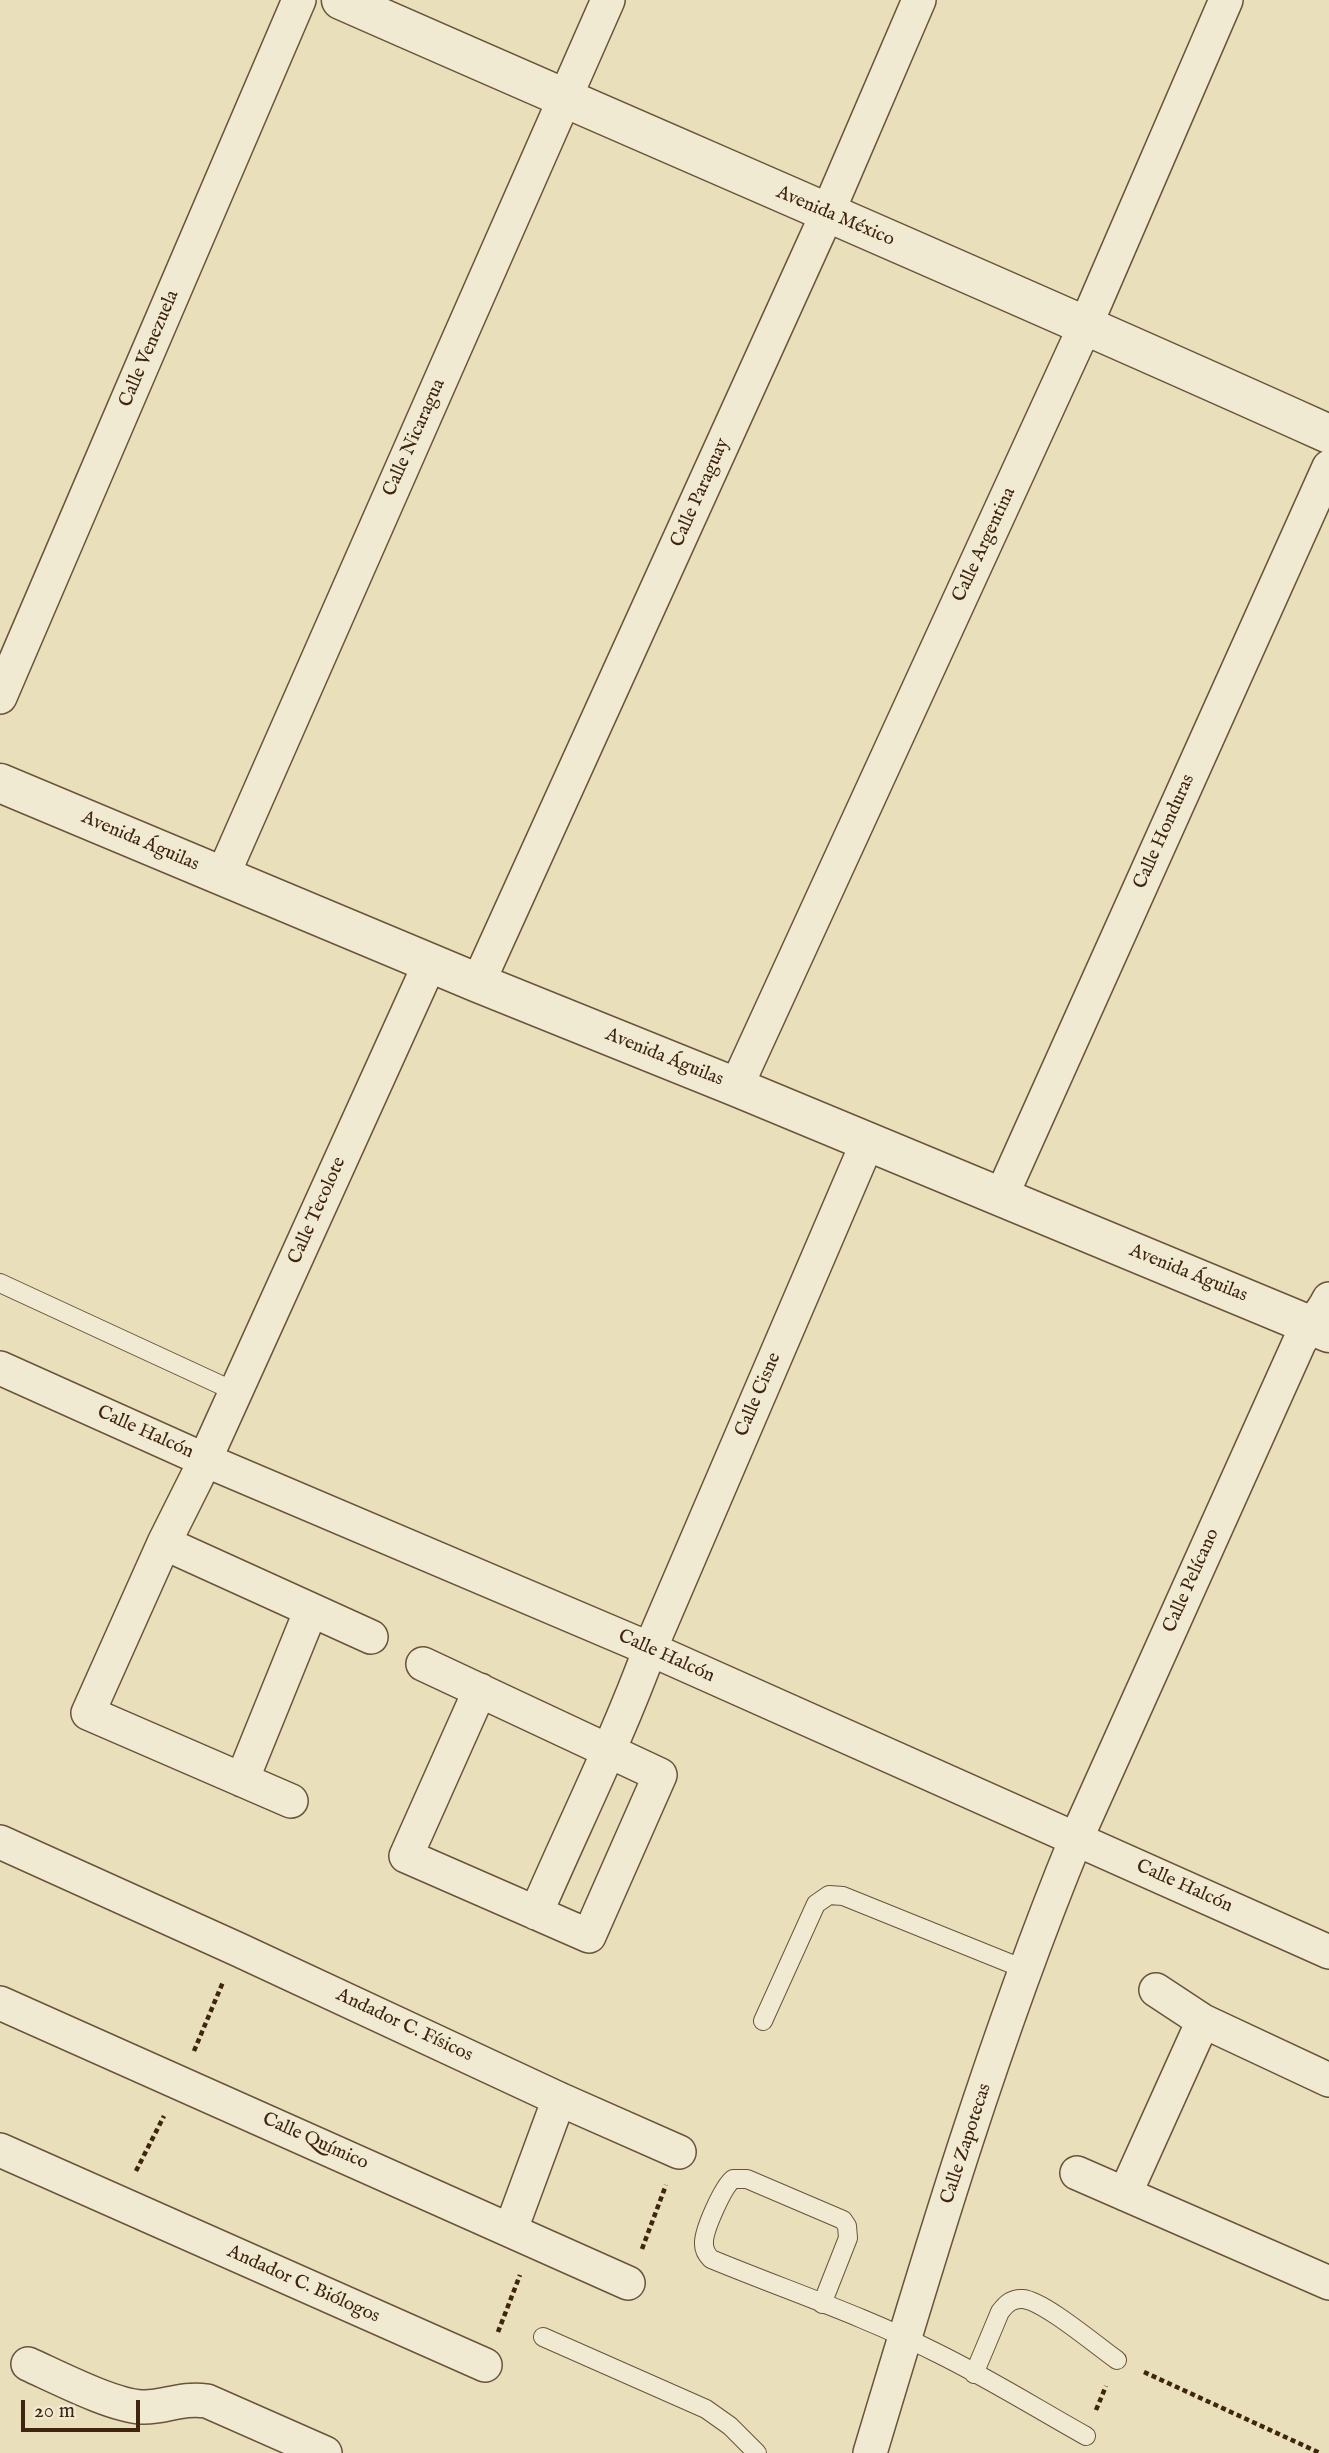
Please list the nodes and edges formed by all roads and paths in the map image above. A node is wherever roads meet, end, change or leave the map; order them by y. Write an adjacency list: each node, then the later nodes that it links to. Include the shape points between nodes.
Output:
1 (299, 0): 11 (street, Calle Venezuela)
2 (341, 0): 6 (street, Avenida México)
3 (608, 0): 6 (street, Calle Nicaragua)
4 (919, 0): 7 (street, Calle Paraguay)
5 (1226, 0): 8 (street, Calle Argentina)
6 (565, 99): 7 (street, Avenida México); 13 (street, Calle Nicaragua)
7 (827, 214): 8 (street, Avenida México); 15 (street, Calle Paraguay)
8 (1086, 324): 9 (street, Avenida México); 16 (street, Calle Argentina)
9 (1329, 434)
10 (1329, 467): 18 (street, Calle Honduras)
11 (0, 697)
12 (0, 783): 13 (street, Avenida Águilas)
13 (222, 877): 14 (street, Avenida Águilas)
14 (430, 963): 15 (street, Avenida Águilas); 22 (street, Calle Tecolote)
15 (478, 983): 16 (street, Avenida Águilas)
16 (736, 1087): 17 (street, Avenida Águilas)
17 (868, 1141): 18 (street, Avenida Águilas); 27 (street, Calle Cisne)
18 (1000, 1197): 20 (street, Avenida Águilas)
19 (0, 1283): 22 (lane)
20 (1323, 1319): 33 (street, Calle Pelícano, via 1299,1343)
21 (0, 1368): 23 (street, Calle Halcón)
22 (236, 1392): 23 (street, Calle Tecolote)
23 (205, 1460): 24 (street, Calle Tecolote); 27 (street, Calle Halcón)
24 (163, 1543): 25 (street); 31 (street, Calle Tecolote, via 88,1713)
25 (311, 1610): 26 (street); 31 (street)
26 (372, 1637)
27 (650, 1649): 30 (street, Calle Cisne, via 627,1712); 33 (street, Calle Halcón)
28 (424, 1664): 29 (street)
29 (480, 1690): 30 (street); 35 (street, via 406,1856)
30 (607, 1750): 35 (street, Calle Cisne); 35 (street, via 660,1775 589,1936)
31 (242, 1780): 32 (street)
32 (291, 1801)
33 (1076, 1839): 36 (street, Calle Halcón); 37 (street, Calle Zapotecas)
34 (0, 1842): 43 (street, Andador C. Físicos)
35 (536, 1913)
36 (1329, 1952)
37 (1024, 1969): 40 (lane, via 843,1896 829,1895 816,1904); 53 (street, Calle Zapotecas)
38 (1157, 1990): 41 (street)
39 (0, 2003): 48 (street, Calle Químico)
40 (763, 2021)
41 (1203, 2021): 42 (street); 47 (street)
42 (1329, 2080)
43 (559, 2099): 45 (street, Andador C. Físicos); 48 (street)
44 (0, 2150): 56 (street, Andador C. Biólogos)
45 (679, 2152): 49 (path)
46 (1077, 2173): 47 (street)
47 (1125, 2194): 50 (street)
48 (522, 2235): 49 (street, Calle Químico); 56 (path)
49 (628, 2283)
50 (1329, 2283)
51 (822, 2304): 51 (lane, via 707,2254 705,2236 724,2188 733,2179 747,2179 843,2220 848,2238); 53 (lane)
52 (543, 2337): 60 (lane, via 706,2409)
53 (905, 2338): 57 (lane); 61 (street, Calle Zapotecas)
54 (1117, 2360): 57 (lane, via 1039,2304 1021,2299 1000,2312); 62 (path)
55 (28, 2364): 59 (street, via 123,2405 207,2401)
56 (485, 2365)
57 (974, 2374): 58 (lane)
58 (1086, 2436)
59 (325, 2453)
60 (757, 2453)
61 (870, 2453)
62 (1320, 2453)

